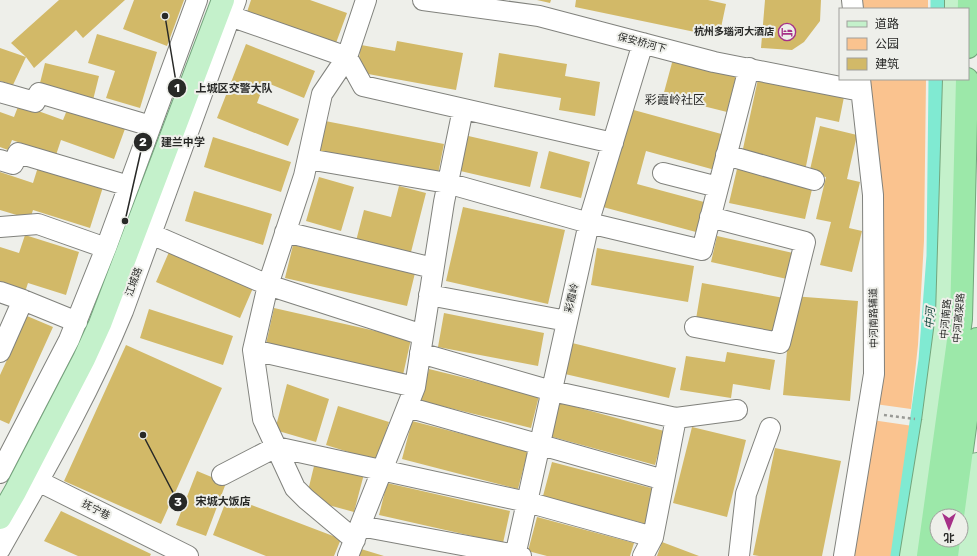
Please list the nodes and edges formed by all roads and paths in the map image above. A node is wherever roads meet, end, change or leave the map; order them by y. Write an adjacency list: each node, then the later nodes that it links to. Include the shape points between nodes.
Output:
1 (197, 0): 13 (street)
2 (366, 0): 6 (street)
3 (423, 0): 5 (street, 保安桥河下, via 539,16)
4 (230, 5): 6 (street); 27 (street, 江城路); 53 (main road, 江城路, via 100,324)
5 (643, 43): 7 (street, 保安桥河下, via 714,62); 14 (street, 彩霞岭)
6 (347, 57): 12 (street, via 363,86); 17 (street, via 322,94)
7 (749, 68): 10 (street, 保安桥河下); 15 (street)
8 (954, 80): 67 (main road, 中河南路, via 947,315)
9 (967, 80): 68 (highway, 中河高架路, via 961,319)
10 (861, 85): 66 (street, 中河南路辅道, via 872,195 874,374)
11 (0, 92): 13 (street, via 35,102 39,93)
12 (463, 109): 14 (street); 20 (street)
13 (151, 126): 21 (street)
14 (613, 143): 24 (street, 彩霞岭)
15 (726, 155): 19 (street); 22 (street)
16 (0, 160): 21 (street, via 13,164 18,153)
17 (308, 160): 20 (street); 26 (street)
18 (663, 173): 22 (street)
19 (814, 180)
20 (447, 183): 24 (street); 29 (street)
21 (129, 186): 28 (street)
22 (718, 187): 23 (street)
23 (710, 217): 24 (street, via 702,250); 36 (street, via 805,242 780,343)
24 (589, 223): 34 (street, 彩霞岭)
25 (0, 227): 28 (street, via 38,224)
26 (285, 232): 29 (street); 30 (street)
27 (151, 234): 30 (street); 53 (street, 江城路, via 108,349)
28 (106, 248): 35 (street)
29 (433, 268): 32 (street)
30 (268, 285): 38 (street); 39 (street)
31 (0, 292): 33 (street)
32 (429, 294): 34 (street); 38 (street)
33 (22, 300): 35 (street); 40 (street)
34 (567, 321): 42 (street, 彩霞岭)
35 (77, 322): 49 (street)
36 (695, 327)
37 (977, 339): 56 (highway, 中河高架路)
38 (422, 344): 41 (street); 42 (street)
39 (253, 350): 41 (street); 48 (street, via 263,419)
40 (0, 352)
41 (415, 387): 43 (street)
42 (552, 391): 45 (street); 47 (street, 彩霞岭)
43 (407, 406): 47 (street); 51 (street)
44 (737, 410): 45 (street)
45 (676, 418): 54 (street)
46 (770, 428): 65 (street, via 746,494)
47 (540, 444): 54 (street); 55 (street, 彩霞岭)
48 (276, 447): 51 (street); 52 (street); 59 (street, via 295,488)
49 (3, 460): 53 (street, 抚宁巷)
50 (977, 464): 69 (main road)
51 (382, 470): 55 (street); 59 (street)
52 (222, 475)
53 (32, 476): 57 (main road, 江城路); 60 (street, 江城路); 61 (street, 抚宁巷)
54 (664, 480): 58 (street)
55 (527, 502): 58 (street); 62 (street, 彩霞岭)
56 (954, 508)
57 (0, 518)
58 (653, 536): 64 (street)
59 (355, 541): 62 (street)
60 (0, 549)
61 (167, 552): 63 (street, 抚宁巷)
62 (517, 555)
63 (188, 556)
64 (643, 556)
65 (739, 556)
66 (844, 556)
67 (911, 556)
68 (928, 556)
69 (966, 556)

